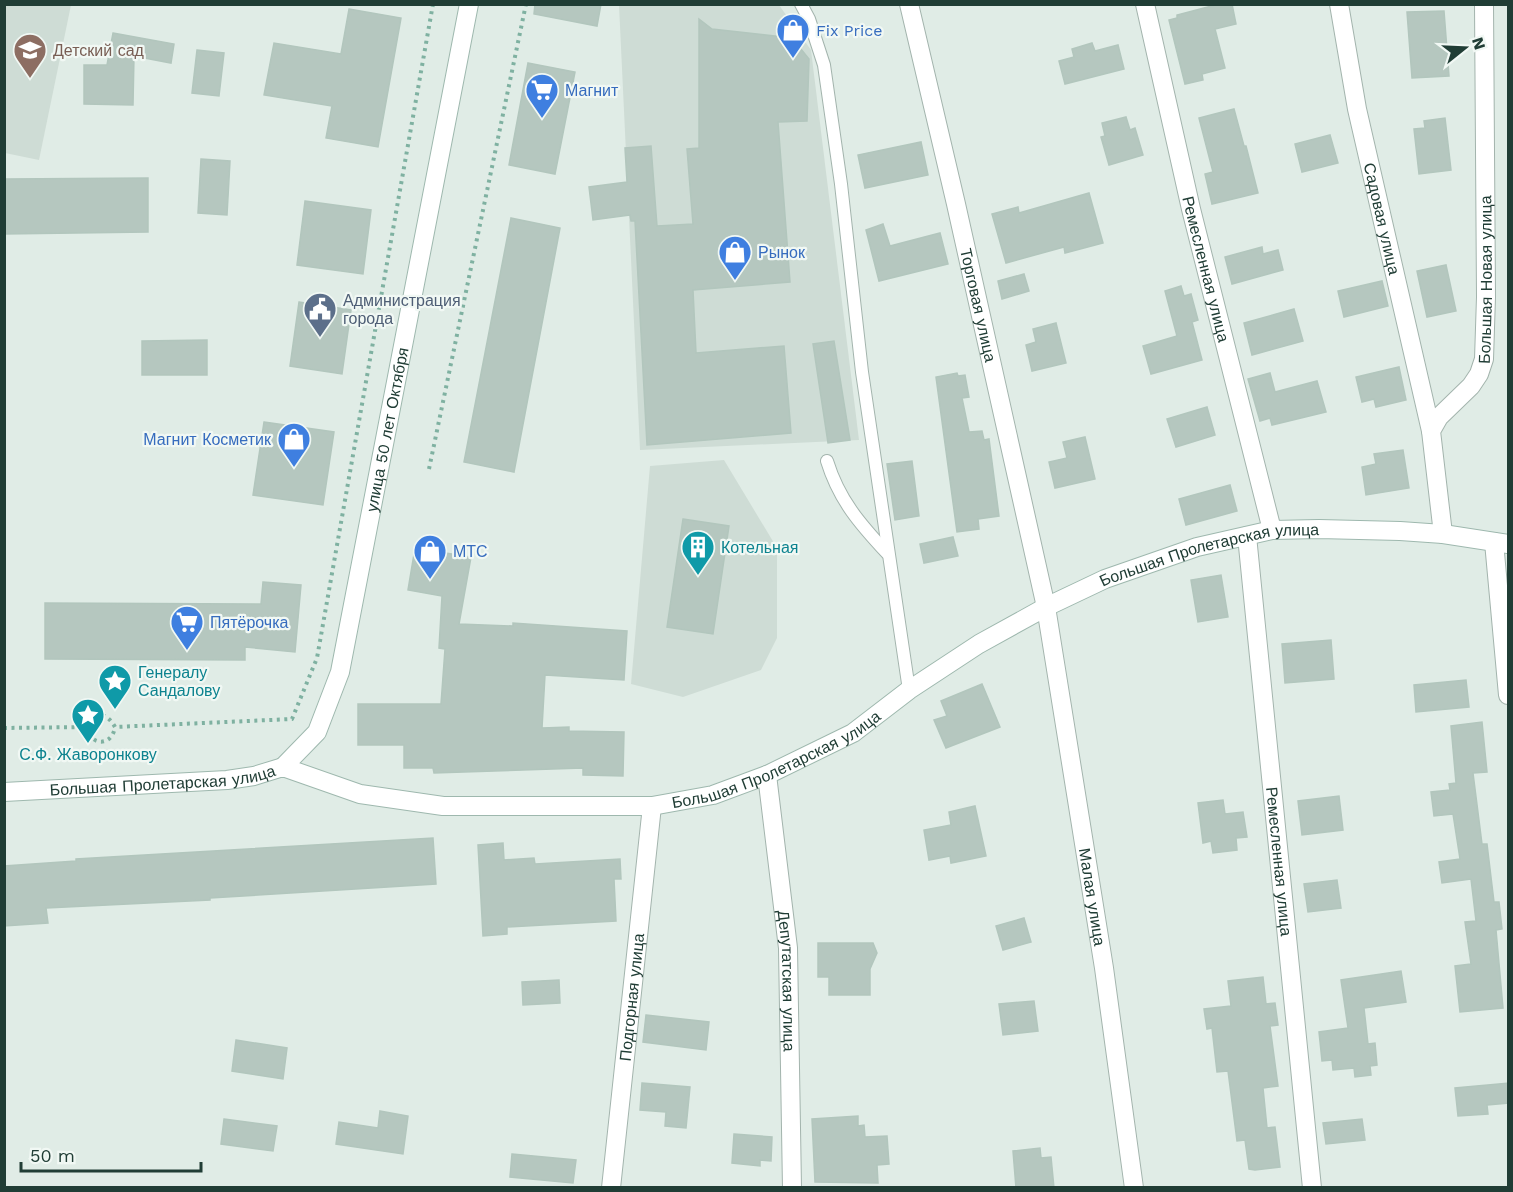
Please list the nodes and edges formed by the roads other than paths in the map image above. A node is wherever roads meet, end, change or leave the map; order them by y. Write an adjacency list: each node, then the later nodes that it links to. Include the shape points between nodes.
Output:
1 (470, 4): 17 (street, улица 50 лет Октября, via 340,672 317,732)
2 (801, 4): 13 (lane, via 810,19 824,64)
3 (909, 4): 14 (street, Торговая улица)
4 (1145, 4): 9 (street, Ремесленная улица, via 1191,209)
5 (1339, 4): 7 (street, Садовая улица, via 1357,109)
6 (1484, 4): 7 (street, Большая Новая улица, via 1484,359 1471,386 1439,417)
7 (1431, 431): 10 (street)
8 (827, 461): 13 (lane, via 855,519)
9 (1272, 530): 10 (street, Большая Пролетарская улица, via 1360,529); 11 (street, Большая Пролетарская улица)
10 (1443, 534): 12 (street, Большая Пролетарская улица)
11 (1247, 536): 14 (street, Большая Пролетарская улица, via 1150,562); 24 (street, Ремесленная улица)
12 (1501, 543): 16 (street)
13 (887, 553): 15 (lane)
14 (1046, 607): 15 (street, Большая Пролетарская улица); 23 (street, Малая улица, via 1104,968)
15 (909, 690): 18 (street, Большая Пролетарская улица, via 853,733)
16 (1509, 695)
17 (283, 767): 19 (street, Большая Пролетарская улица, via 227,780); 20 (street, Большая Пролетарская улица, via 360,794 442,806)
18 (768, 775): 20 (street, Большая Пролетарская улица, via 713,795); 22 (street, Депутатская улица, via 788,948)
19 (4, 792)
20 (652, 806): 21 (street, Подгорная улица)
21 (611, 1188)
22 (792, 1188)
23 (1134, 1188)
24 (1312, 1188)

